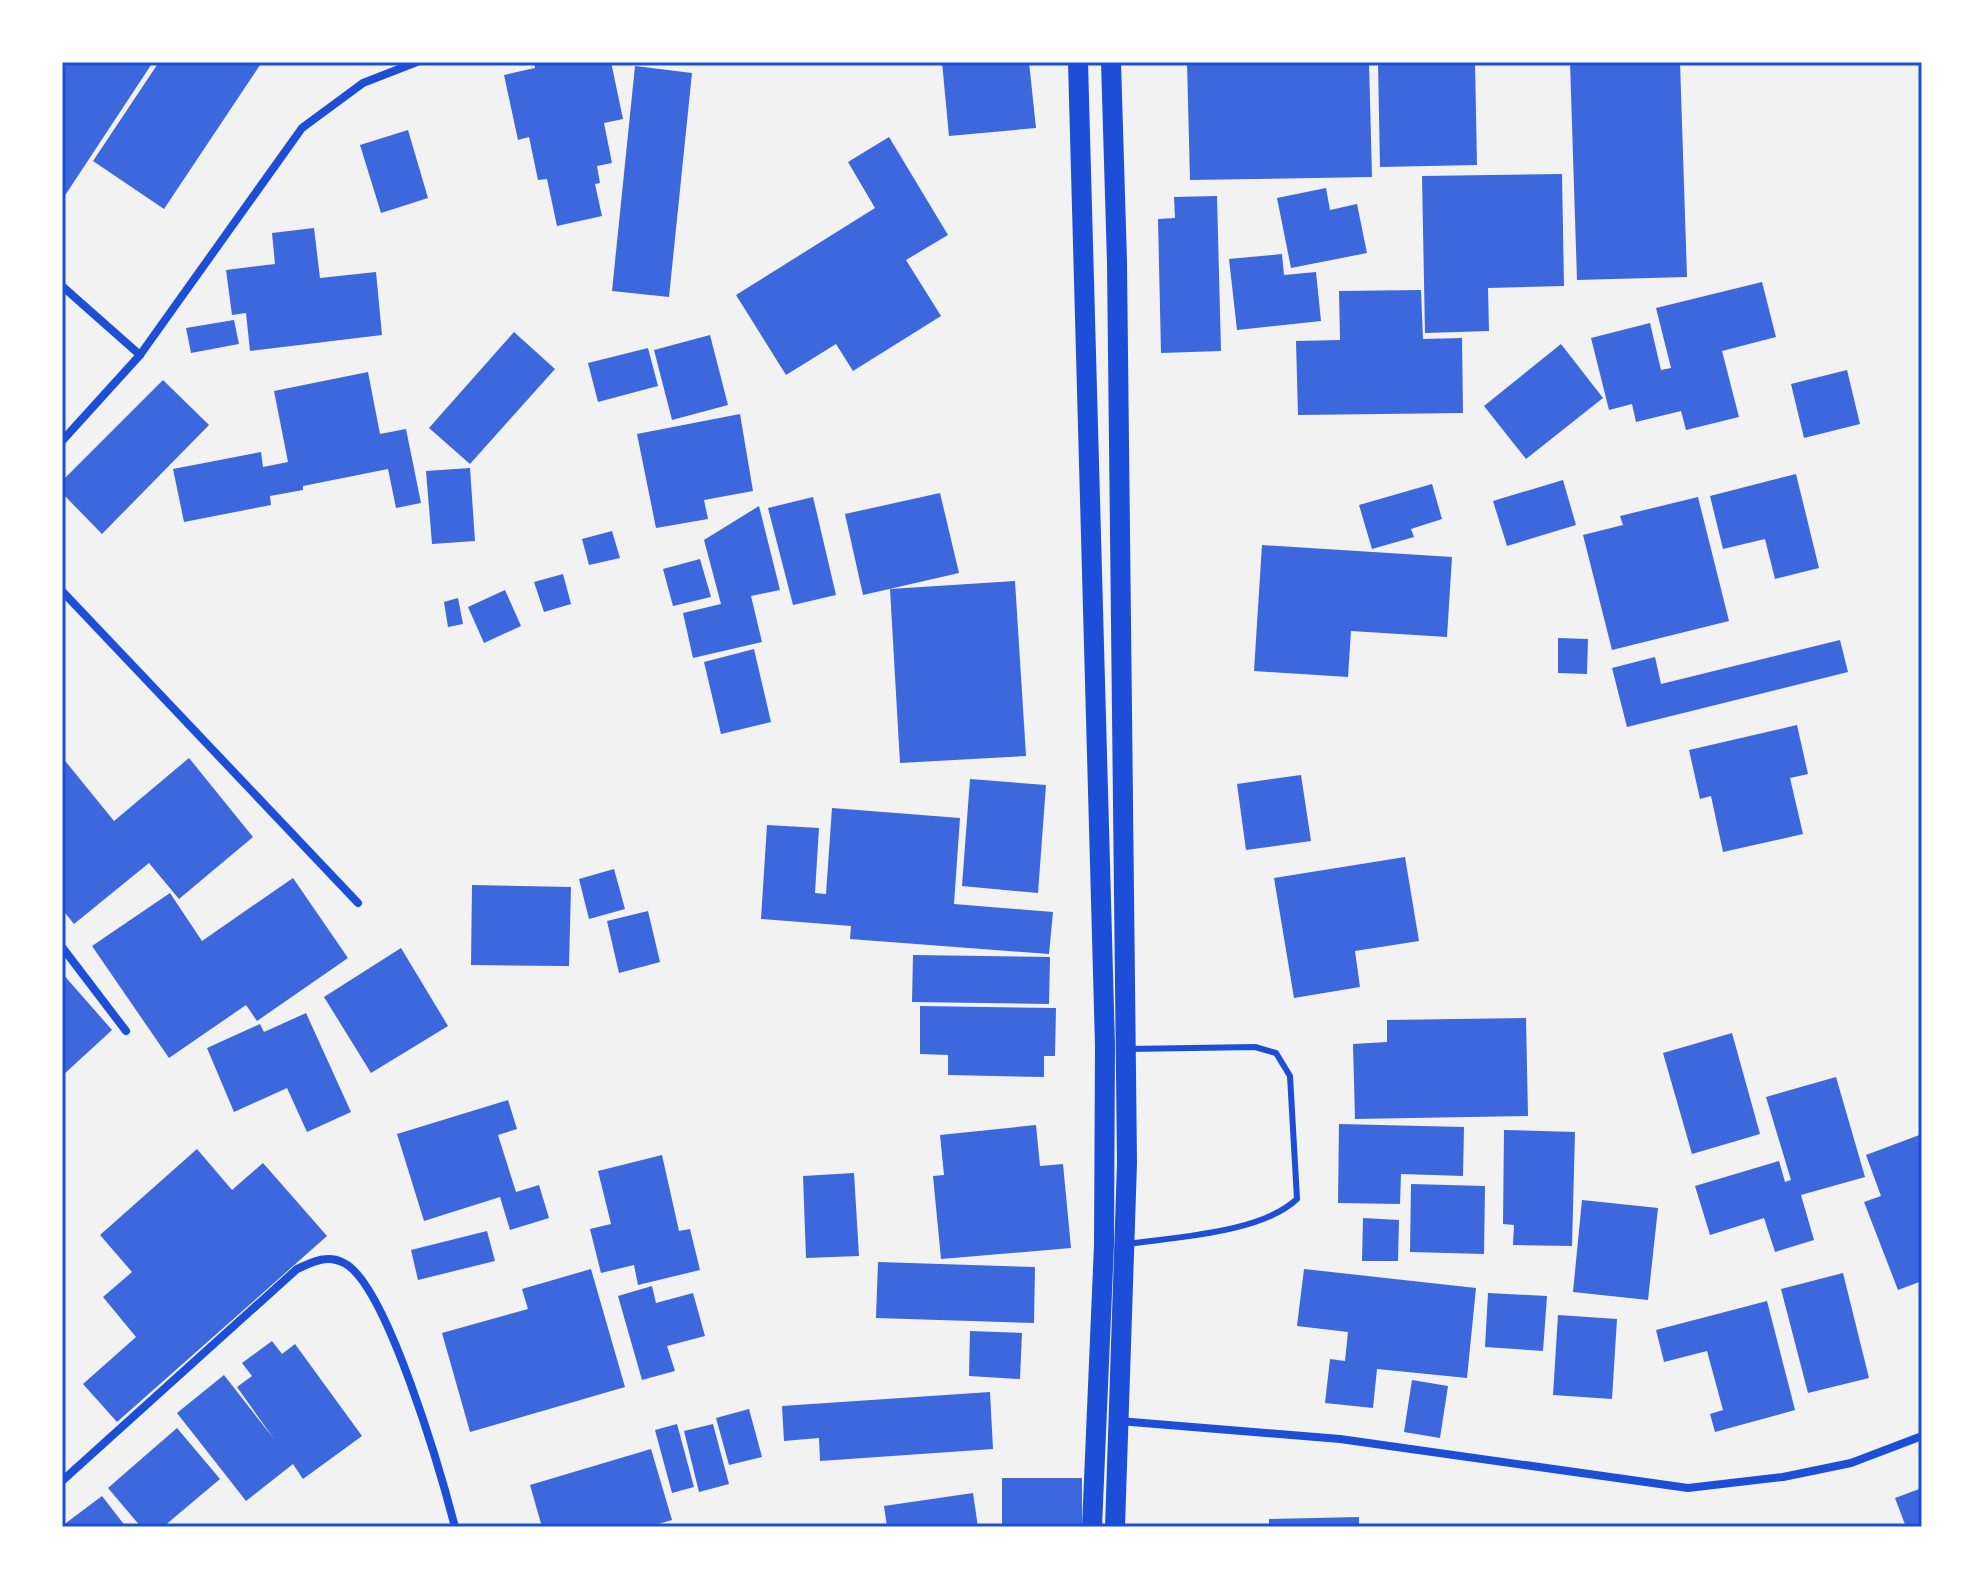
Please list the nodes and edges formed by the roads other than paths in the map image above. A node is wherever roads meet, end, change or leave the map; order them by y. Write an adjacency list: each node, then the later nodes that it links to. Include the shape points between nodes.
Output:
1 (417, 62): 5 (street, via 363,83 302,128)
2 (1078, 62): 11 (main road)
3 (1111, 62): 11 (main road, via 1117,262)
4 (62, 286): 5 (street)
5 (140, 355): 6 (street)
6 (62, 441)
7 (62, 591): 8 (street)
8 (358, 903)
9 (62, 947): 10 (street)
10 (126, 1031)
11 (1115, 1048): 12 (main road); 12 (lane, via 1255,1047 1276,1053 1290,1076 1298,1181 1297,1199 1283,1213 1211,1232); 13 (main road)
12 (1125, 1244): 13 (lane); 14 (main road)
13 (1104, 1245): 18 (main road)
14 (1119, 1421): 15 (street, via 1340,1439 1688,1488 1851,1463); 19 (main road)
15 (1922, 1436)
16 (62, 1481): 17 (street, via 297,1269 320,1258 344,1263 375,1301 416,1401)
17 (455, 1527)
18 (1092, 1527)
19 (1115, 1527)

